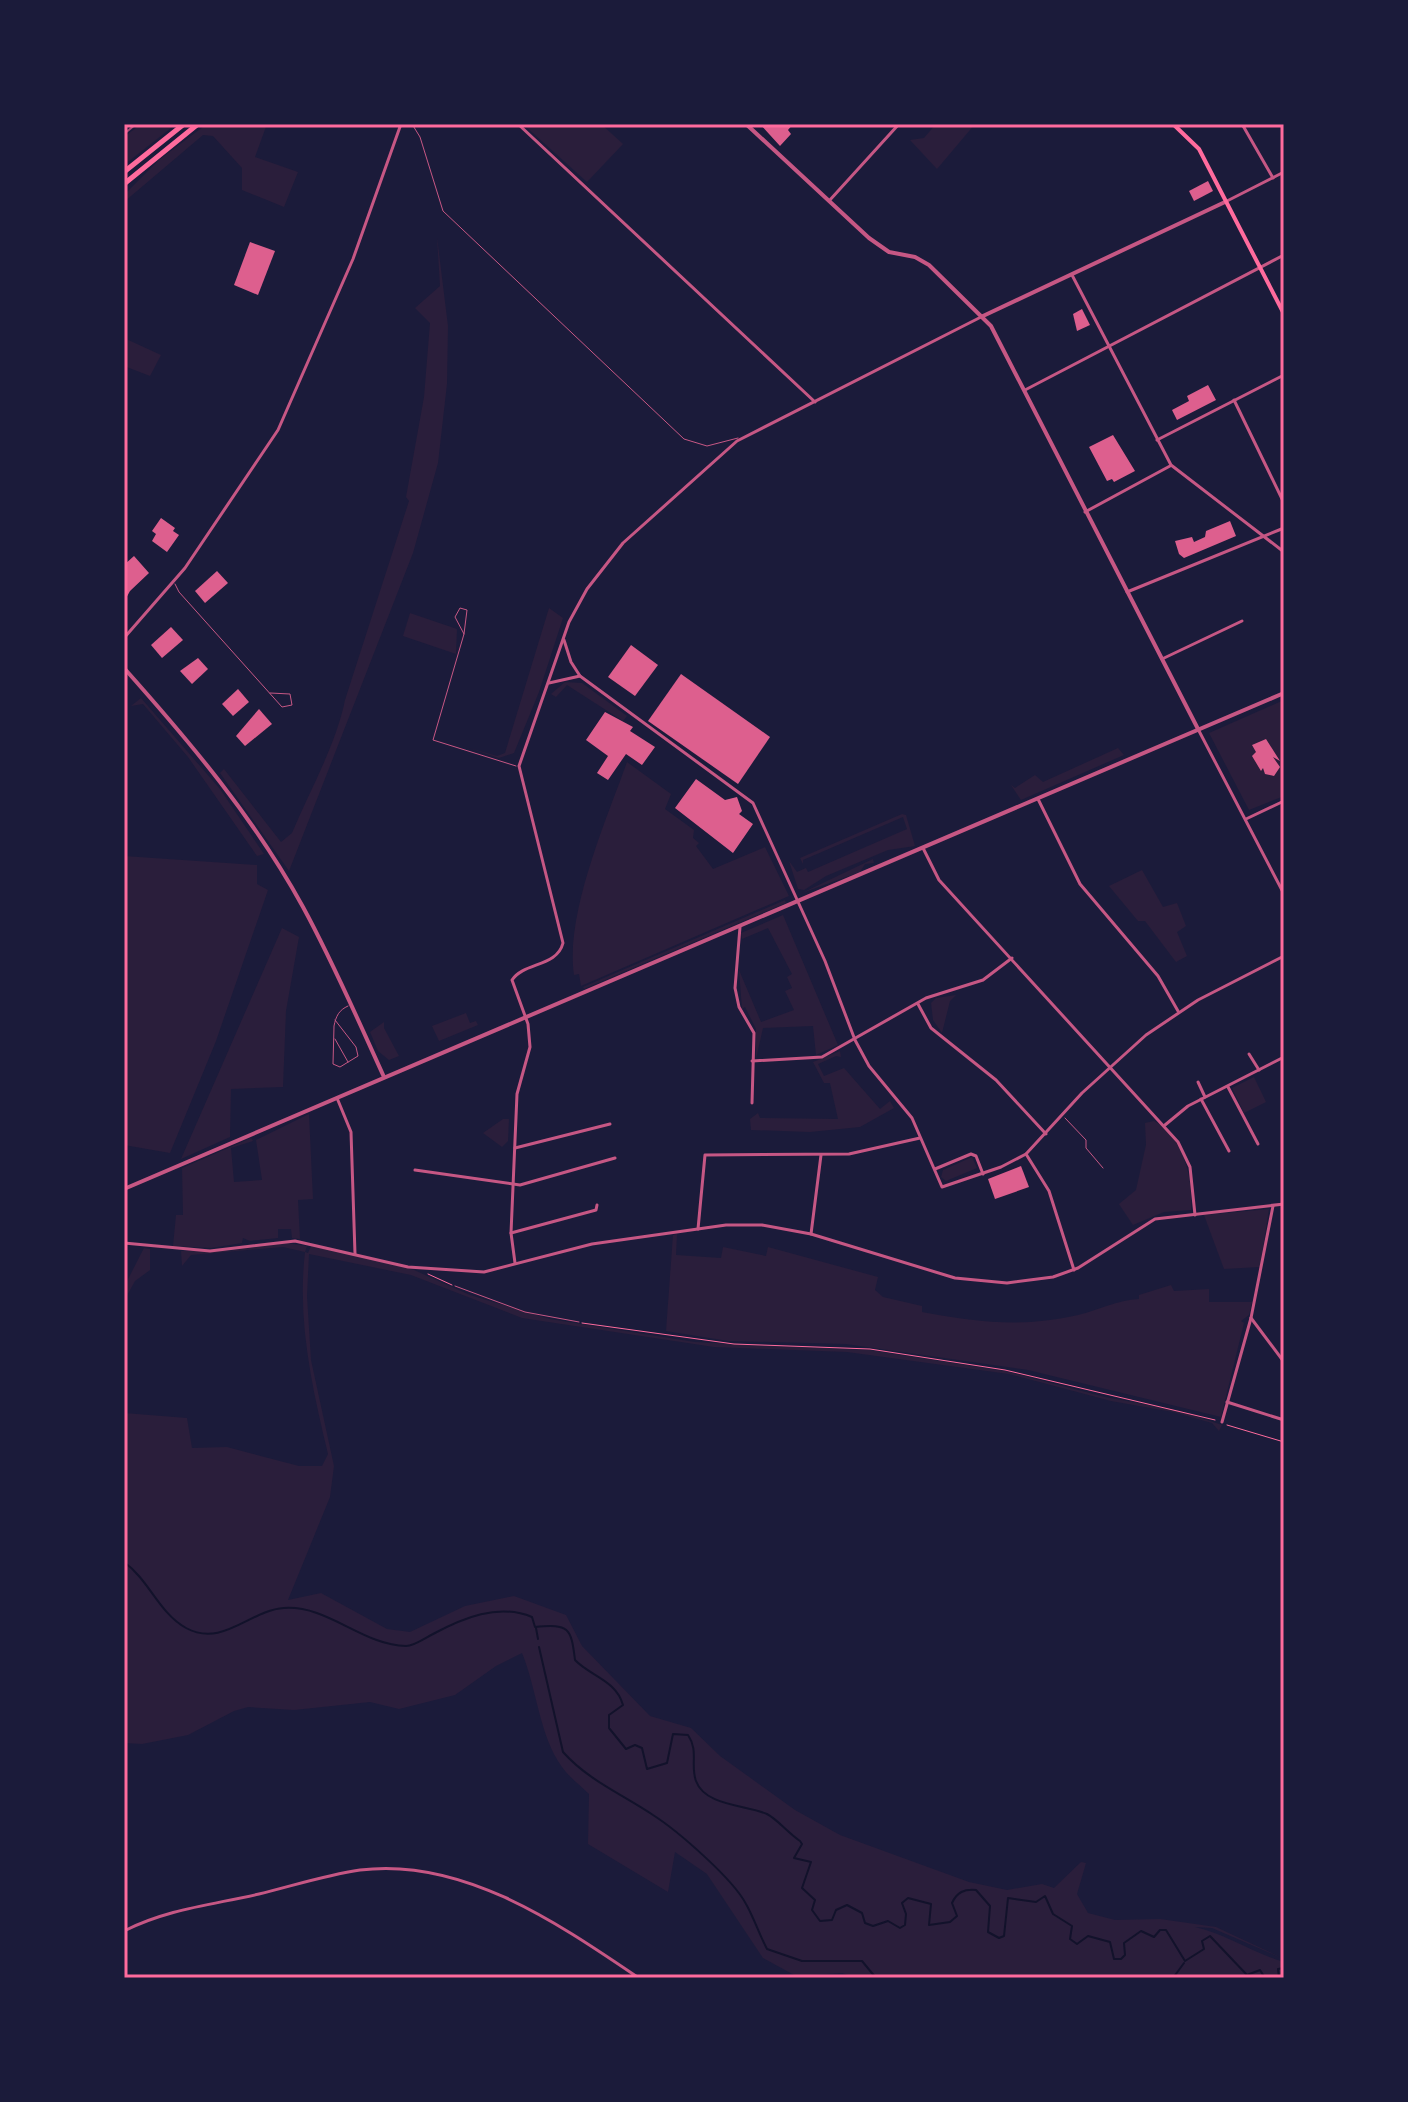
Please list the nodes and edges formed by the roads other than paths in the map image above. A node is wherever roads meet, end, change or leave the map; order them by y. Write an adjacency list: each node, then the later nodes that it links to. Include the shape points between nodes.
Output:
1 (184, 124): 10 (highway)
2 (198, 124): 13 (highway)
3 (401, 124): 34 (street, via 340,294 278,430)
4 (412, 124): 26 (lane, via 443,211 454,222 684,439 707,446)
5 (518, 124): 25 (street)
6 (746, 124): 14 (street)
7 (899, 124): 14 (street)
8 (1173, 124): 15 (main road, via 1199,149)
9 (1242, 124): 12 (street)
10 (124, 172)
11 (1284, 172): 12 (street)
12 (1273, 178): 15 (street)
13 (124, 184)
14 (829, 201): 20 (street, via 880,247 929,265)
15 (1225, 202): 17 (main road); 18 (street)
16 (1284, 255): 17 (street)
17 (1260, 268): 19 (main road); 21 (street)
18 (1072, 274): 20 (street); 21 (street)
19 (1284, 314)
20 (983, 316): 23 (street); 25 (street)
21 (1108, 346): 23 (street); 27 (street)
22 (1284, 375): 24 (street)
23 (1023, 391): 30 (street)
24 (1234, 400): 27 (street); 29 (street)
25 (815, 402): 26 (street)
26 (741, 439): 38 (street, via 610,557 579,601)
27 (1157, 440): 28 (street)
28 (1171, 465): 30 (street); 32 (street)
29 (1284, 503)
30 (1085, 512): 35 (street)
31 (1284, 528): 32 (street)
32 (1265, 537): 33 (street); 35 (street)
33 (1284, 552)
34 (174, 582): 39 (street); 44 (lane)
35 (1127, 592): 40 (street)
36 (1242, 621): 40 (street)
37 (464, 634): 37 (lane, via 455,617 460,608 469,616); 47 (lane, via 433,740)
38 (564, 636): 42 (street); 43 (street)
39 (124, 638)
40 (1162, 659): 46 (street)
41 (124, 668): 58 (street, via 224,787 272,855)
42 (580, 676): 43 (street); 53 (street, via 750,800)
43 (549, 683): 47 (street)
44 (270, 693): 44 (lane, via 282,707 292,705 290,694)
45 (1284, 693): 46 (street)
46 (1198, 729): 48 (street); 50 (street)
47 (519, 766): 60 (street, via 563,943 553,958 513,977 512,988)
48 (1038, 799): 51 (street); 59 (street, via 1080,884 1158,976)
49 (1284, 801): 50 (street)
50 (1246, 819): 52 (street)
51 (923, 848): 53 (street); 56 (street, via 939,880)
52 (1284, 894)
53 (798, 901): 54 (street); 63 (street)
54 (740, 927): 60 (street); 66 (street, via 735,988 754,1033)
55 (1282, 957): 59 (street)
56 (1012, 958): 57 (street, via 983,980); 69 (street)
57 (918, 1004): 63 (street); 80 (street, via 931,1028 996,1080)
58 (351, 1005): 61 (lane); 71 (street)
59 (1179, 1012): 69 (street)
60 (525, 1016): 71 (street); 83 (street, via 530,1047 519,1082)
61 (335, 1020): 62 (lane); 67 (lane, via 356,1047 358,1056)
62 (333, 1037): 67 (lane); 67 (lane, via 333,1064)
63 (855, 1040): 66 (street, via 819,1058); 81 (street, via 869,1066 907,1109)
64 (1249, 1054): 70 (street)
65 (1282, 1058): 68 (street); 70 (street)
66 (752, 1061): 76 (street)
67 (348, 1064)
68 (1284, 1065)
69 (1111, 1066): 77 (street); 79 (street)
70 (1259, 1070): 73 (street)
71 (384, 1077): 74 (street)
72 (1198, 1082): 75 (street)
73 (1228, 1085): 75 (street); 82 (street)
74 (337, 1098): 93 (street); 102 (street, via 351,1132)
75 (1203, 1098): 79 (street); 84 (street)
76 (752, 1103)
77 (1063, 1116): 80 (street); 88 (lane)
78 (610, 1124): 83 (street)
79 (1165, 1125): 97 (street, via 1190,1167)
80 (1046, 1135): 85 (street)
81 (920, 1138): 86 (street, via 863,1152); 90 (street)
82 (1258, 1144)
83 (515, 1148): 92 (street)
84 (1229, 1151)
85 (1026, 1154): 91 (street); 104 (street, via 1053,1198)
86 (821, 1155): 98 (street, via 705,1155); 100 (street)
87 (615, 1158): 92 (street)
88 (1103, 1168)
89 (415, 1170): 92 (street)
90 (933, 1170): 91 (street, via 945,1188); 91 (street, via 971,1154)
91 (980, 1174)
92 (513, 1184): 99 (street)
93 (124, 1189)
94 (1284, 1204): 96 (street)
95 (597, 1205): 99 (street, via 596,1210)
96 (1273, 1206): 97 (street); 106 (street)
97 (1195, 1215): 104 (street, via 1143,1224)
98 (698, 1229): 100 (street, via 762,1225); 103 (street, via 592,1244)
99 (511, 1233): 103 (street)
100 (811, 1234): 104 (street, via 978,1282 1034,1281)
101 (124, 1243): 102 (street, via 210,1251 295,1241)
102 (355, 1254): 103 (street, via 415,1268 484,1272)
103 (515, 1263)
104 (1074, 1270)
105 (455, 1286): 107 (lane, via 525,1312)
106 (1251, 1318): 108 (street); 109 (street)
107 (579, 1322)
108 (1284, 1362)
109 (1227, 1402): 110 (street); 111 (street)
110 (1284, 1420)
111 (1222, 1422)
112 (124, 1931): 113 (street, via 184,1907 361,1870 405,1870 469,1884 523,1906)
113 (639, 1978)

